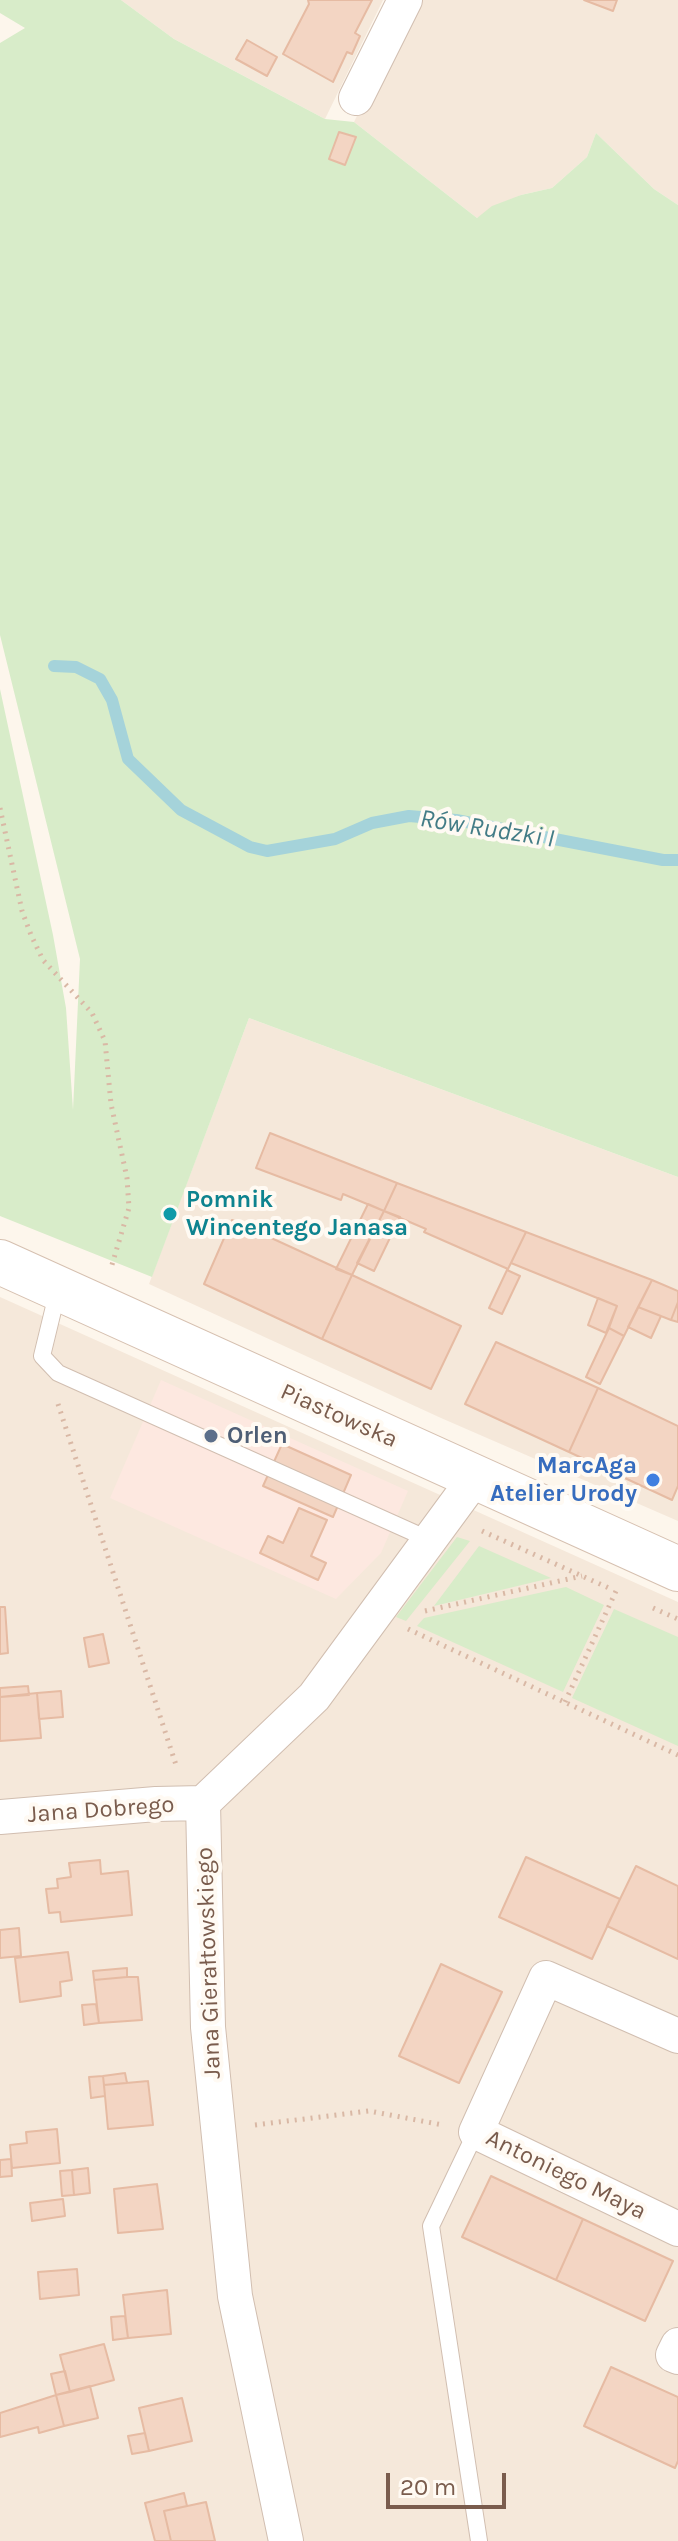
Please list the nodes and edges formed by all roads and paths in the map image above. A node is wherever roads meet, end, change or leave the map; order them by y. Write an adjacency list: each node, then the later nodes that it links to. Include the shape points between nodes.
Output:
1 (405, 0): 2 (street)
2 (356, 98)
3 (0, 808): 5 (path, via 31,935 43,960 92,1013 105,1041 129,1208)
4 (0, 1262): 6 (street, Piastowska)
5 (111, 1268)
6 (58, 1289): 7 (lane); 8 (street, Piastowska)
7 (42, 1356): 9 (lane, via 58,1373); 17 (path, via 179,1776)
8 (475, 1478): 9 (street); 10 (street, Piastowska)
9 (430, 1540): 17 (street, via 314,1697)
10 (678, 1569)
11 (582, 1576): 13 (path)
12 (616, 1591): 15 (path)
13 (420, 1612)
14 (407, 1629): 15 (path)
15 (565, 1702): 16 (path)
16 (678, 1755)
17 (203, 1803): 18 (street, Jana Dobrego); 25 (street, Jana Gierałtowskiego, via 208,2027 235,2296)
18 (0, 1817)
19 (678, 2036): 21 (street, Antoniego Maya, via 546,1978)
20 (295, 2120): 21 (path, via 369,2111)
21 (476, 2132): 22 (street, Antoniego Maya); 26 (lane, via 431,2226)
22 (678, 2229)
23 (678, 2345): 24 (street, via 673,2355)
24 (678, 2357)
25 (286, 2541)
26 (479, 2541)

